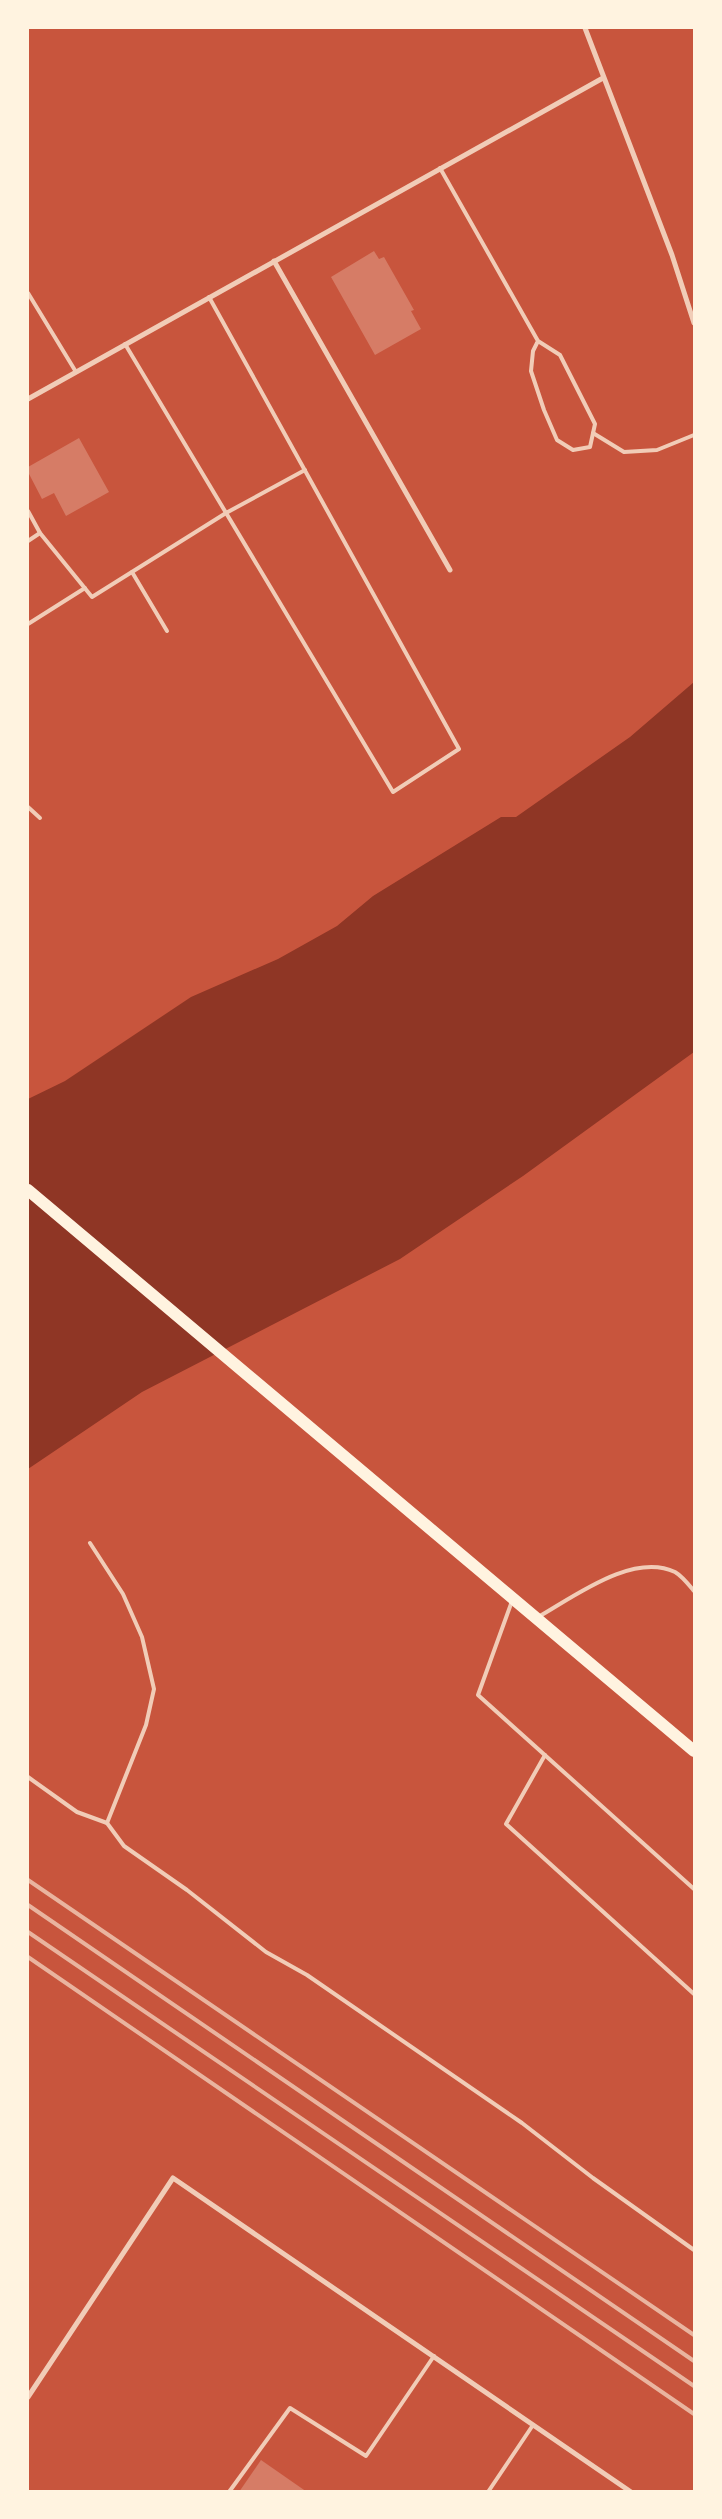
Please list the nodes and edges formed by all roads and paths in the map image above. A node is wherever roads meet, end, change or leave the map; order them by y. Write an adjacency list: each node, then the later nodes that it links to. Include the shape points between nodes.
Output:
1 (585, 28): 2 (street)
2 (602, 78): 3 (street); 7 (street, via 672,255)
3 (440, 168): 4 (street); 8 (lane)
4 (274, 261): 6 (street); 19 (street)
5 (28, 293): 10 (lane)
6 (209, 298): 9 (street); 14 (lane)
7 (694, 323)
8 (538, 341): 12 (lane, via 560,355 595,424); 12 (lane, via 533,351 531,371 557,440 573,450 590,447)
9 (126, 344): 10 (street); 16 (lane)
10 (76, 372): 11 (street)
11 (28, 399)
12 (593, 433): 13 (lane, via 624,452 657,450)
13 (694, 435)
14 (305, 470): 16 (lane); 16 (lane, via 459,749 393,792)
15 (28, 511): 17 (lane)
16 (226, 513): 20 (lane)
17 (40, 533): 18 (lane); 21 (lane)
18 (28, 541)
19 (450, 570)
20 (132, 572): 21 (lane, via 92,597); 23 (lane)
21 (85, 588): 22 (lane)
22 (28, 624)
23 (167, 630)
24 (28, 808): 25 (lane)
25 (40, 818)
26 (28, 1190): 29 (main road)
27 (90, 1543): 34 (lane, via 123,1594 142,1637 154,1689 146,1725)
28 (694, 1591): 30 (lane, via 676,1572 650,1565 624,1569)
29 (513, 1598): 30 (main road); 32 (lane, via 478,1695)
30 (536, 1617): 31 (main road)
31 (694, 1751)
32 (545, 1755): 35 (lane); 36 (lane, via 506,1824)
33 (28, 1777): 34 (lane, via 77,1812)
34 (107, 1823): 37 (lane, via 124,1846 266,1952 307,1975 522,2123)
35 (694, 1889)
36 (694, 1994)
37 (694, 2250)
38 (434, 2356): 39 (street, via 173,2178); 40 (street); 41 (lane, via 366,2456 290,2408)
39 (28, 2397)
40 (534, 2425): 42 (lane); 43 (street)
41 (230, 2492)
42 (488, 2492)
43 (631, 2492)

